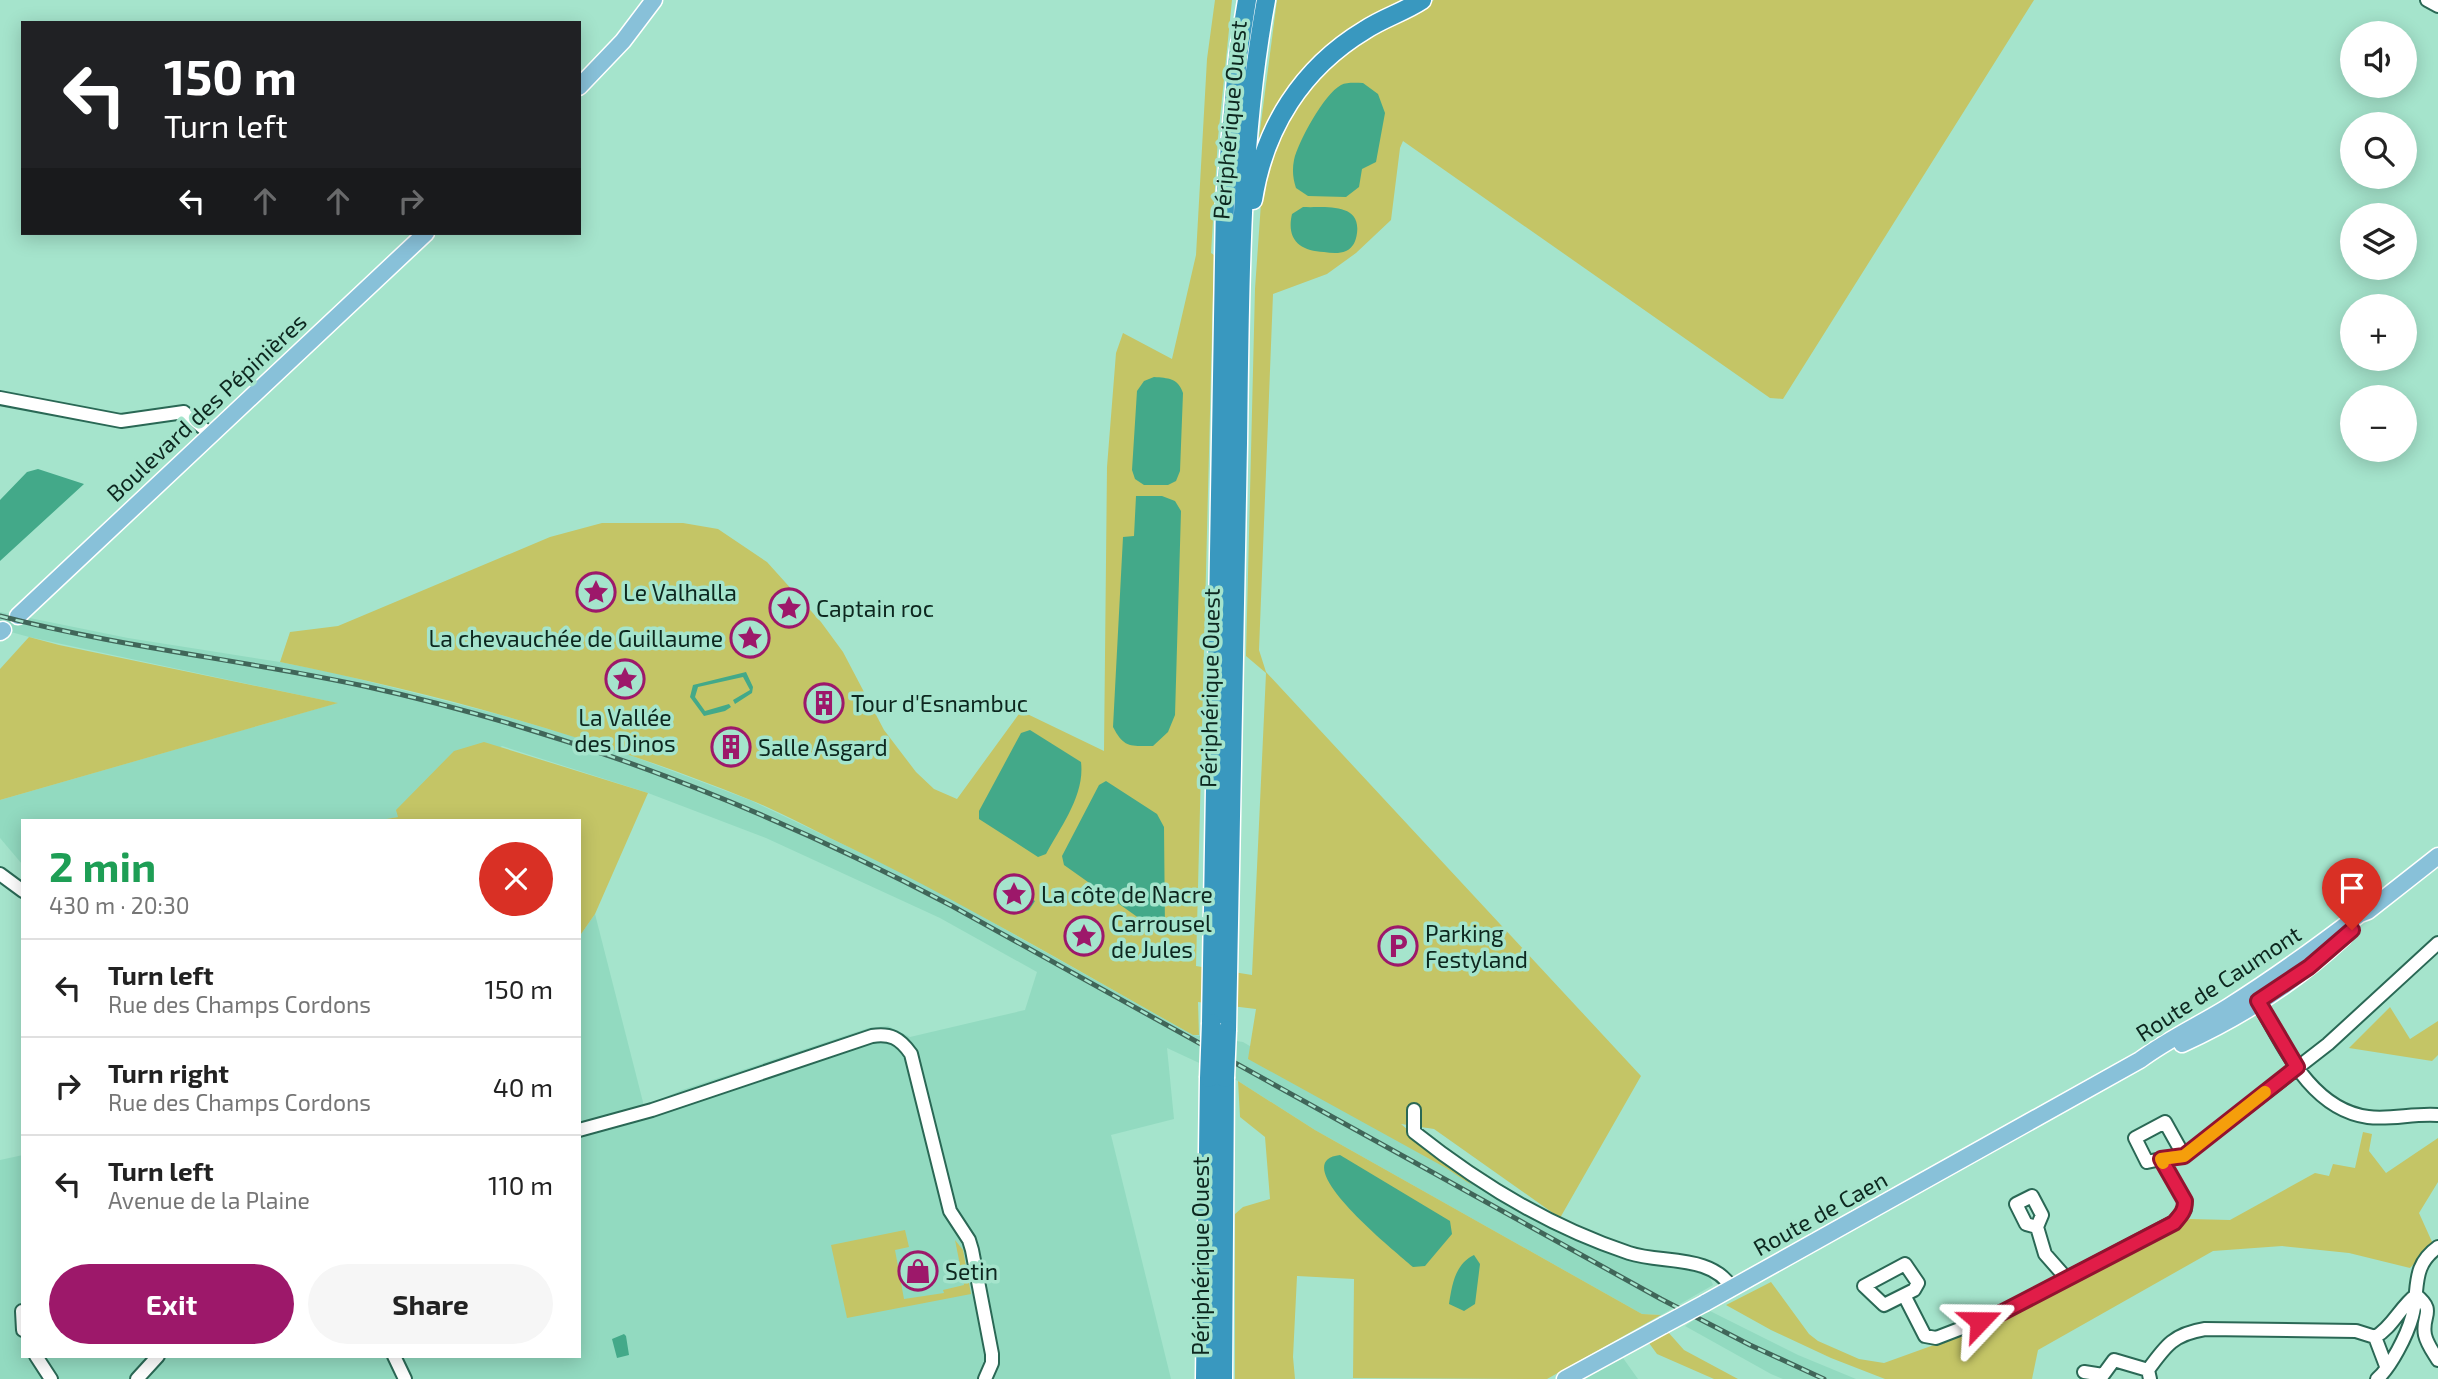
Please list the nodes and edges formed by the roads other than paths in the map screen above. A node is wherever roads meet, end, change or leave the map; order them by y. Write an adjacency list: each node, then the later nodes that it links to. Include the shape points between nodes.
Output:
1 (654, 0): 7 (main road)
2 (1247, 0): 17 (highway, Périphérique Ouest, via 1225,202)
3 (1266, 0): 9 (highway, Périphérique Ouest, via 1248,133)
4 (1422, 0): 9 (highway, via 1343,44 1312,72 1282,112 1268,140 1255,186)
5 (2427, 0): 6 (street)
6 (2438, 6)
7 (581, 85)
8 (424, 235): 11 (main road, Boulevard des Pépinières)
9 (1240, 328): 17 (highway, Périphérique Ouest)
10 (0, 398): 11 (street, via 121,421 184,412)
11 (210, 434): 12 (main road, Boulevard des Pépinières)
12 (18, 616)
13 (2438, 856): 18 (main road, Route de Caumont)
14 (0, 874): 15 (street)
15 (21, 890)
16 (2438, 943): 19 (street)
17 (1220, 969): 20 (highway, Périphérique Ouest, bridge)
18 (2255, 996): 19 (street); 21 (main road, Route de Caumont)
19 (2297, 1067): 23 (street, via 2325,1099 2351,1113 2388,1118); 25 (street)
20 (1217, 1078): 45 (highway, Périphérique Ouest); 46 (highway, Périphérique Ouest)
21 (2096, 1084): 30 (main road, Route de Caen)
22 (1413, 1110): 30 (street, via 1414,1132 1492,1188 1607,1245 1713,1269)
23 (2438, 1115)
24 (581, 1129): 44 (street, via 872,1035 895,1037 911,1054 950,1211 972,1250 992,1354)
25 (2184, 1156): 26 (street); 26 (street, via 2165,1122 2135,1138 2147,1162)
26 (2161, 1159): 29 (street, via 2185,1201 2182,1214 2174,1223)
27 (2037, 1227): 29 (street, via 2045,1254)
28 (2438, 1247): 32 (street, via 2418,1274)
29 (2067, 1279): 31 (street, via 2001,1313 1936,1338 1925,1336)
30 (1732, 1288): 47 (main road, Route de Caen, bridge)
31 (1904, 1295)
32 (2416, 1295): 33 (street); 37 (street, via 2426,1303 2425,1337); 39 (street, via 2404,1341)
33 (2375, 1337): 39 (street); 40 (street, via 2356,1331 2206,1328 2172,1340)
34 (37, 1358): 41 (street)
35 (156, 1358): 42 (street)
36 (395, 1358): 43 (street)
37 (2438, 1360)
38 (2084, 1372): 40 (street, via 2103,1375 2114,1360)
39 (2383, 1374)
40 (2149, 1375)
41 (51, 1379)
42 (137, 1379)
43 (405, 1379)
44 (985, 1379)
45 (1205, 1379)
46 (1223, 1379)
47 (1565, 1379)

